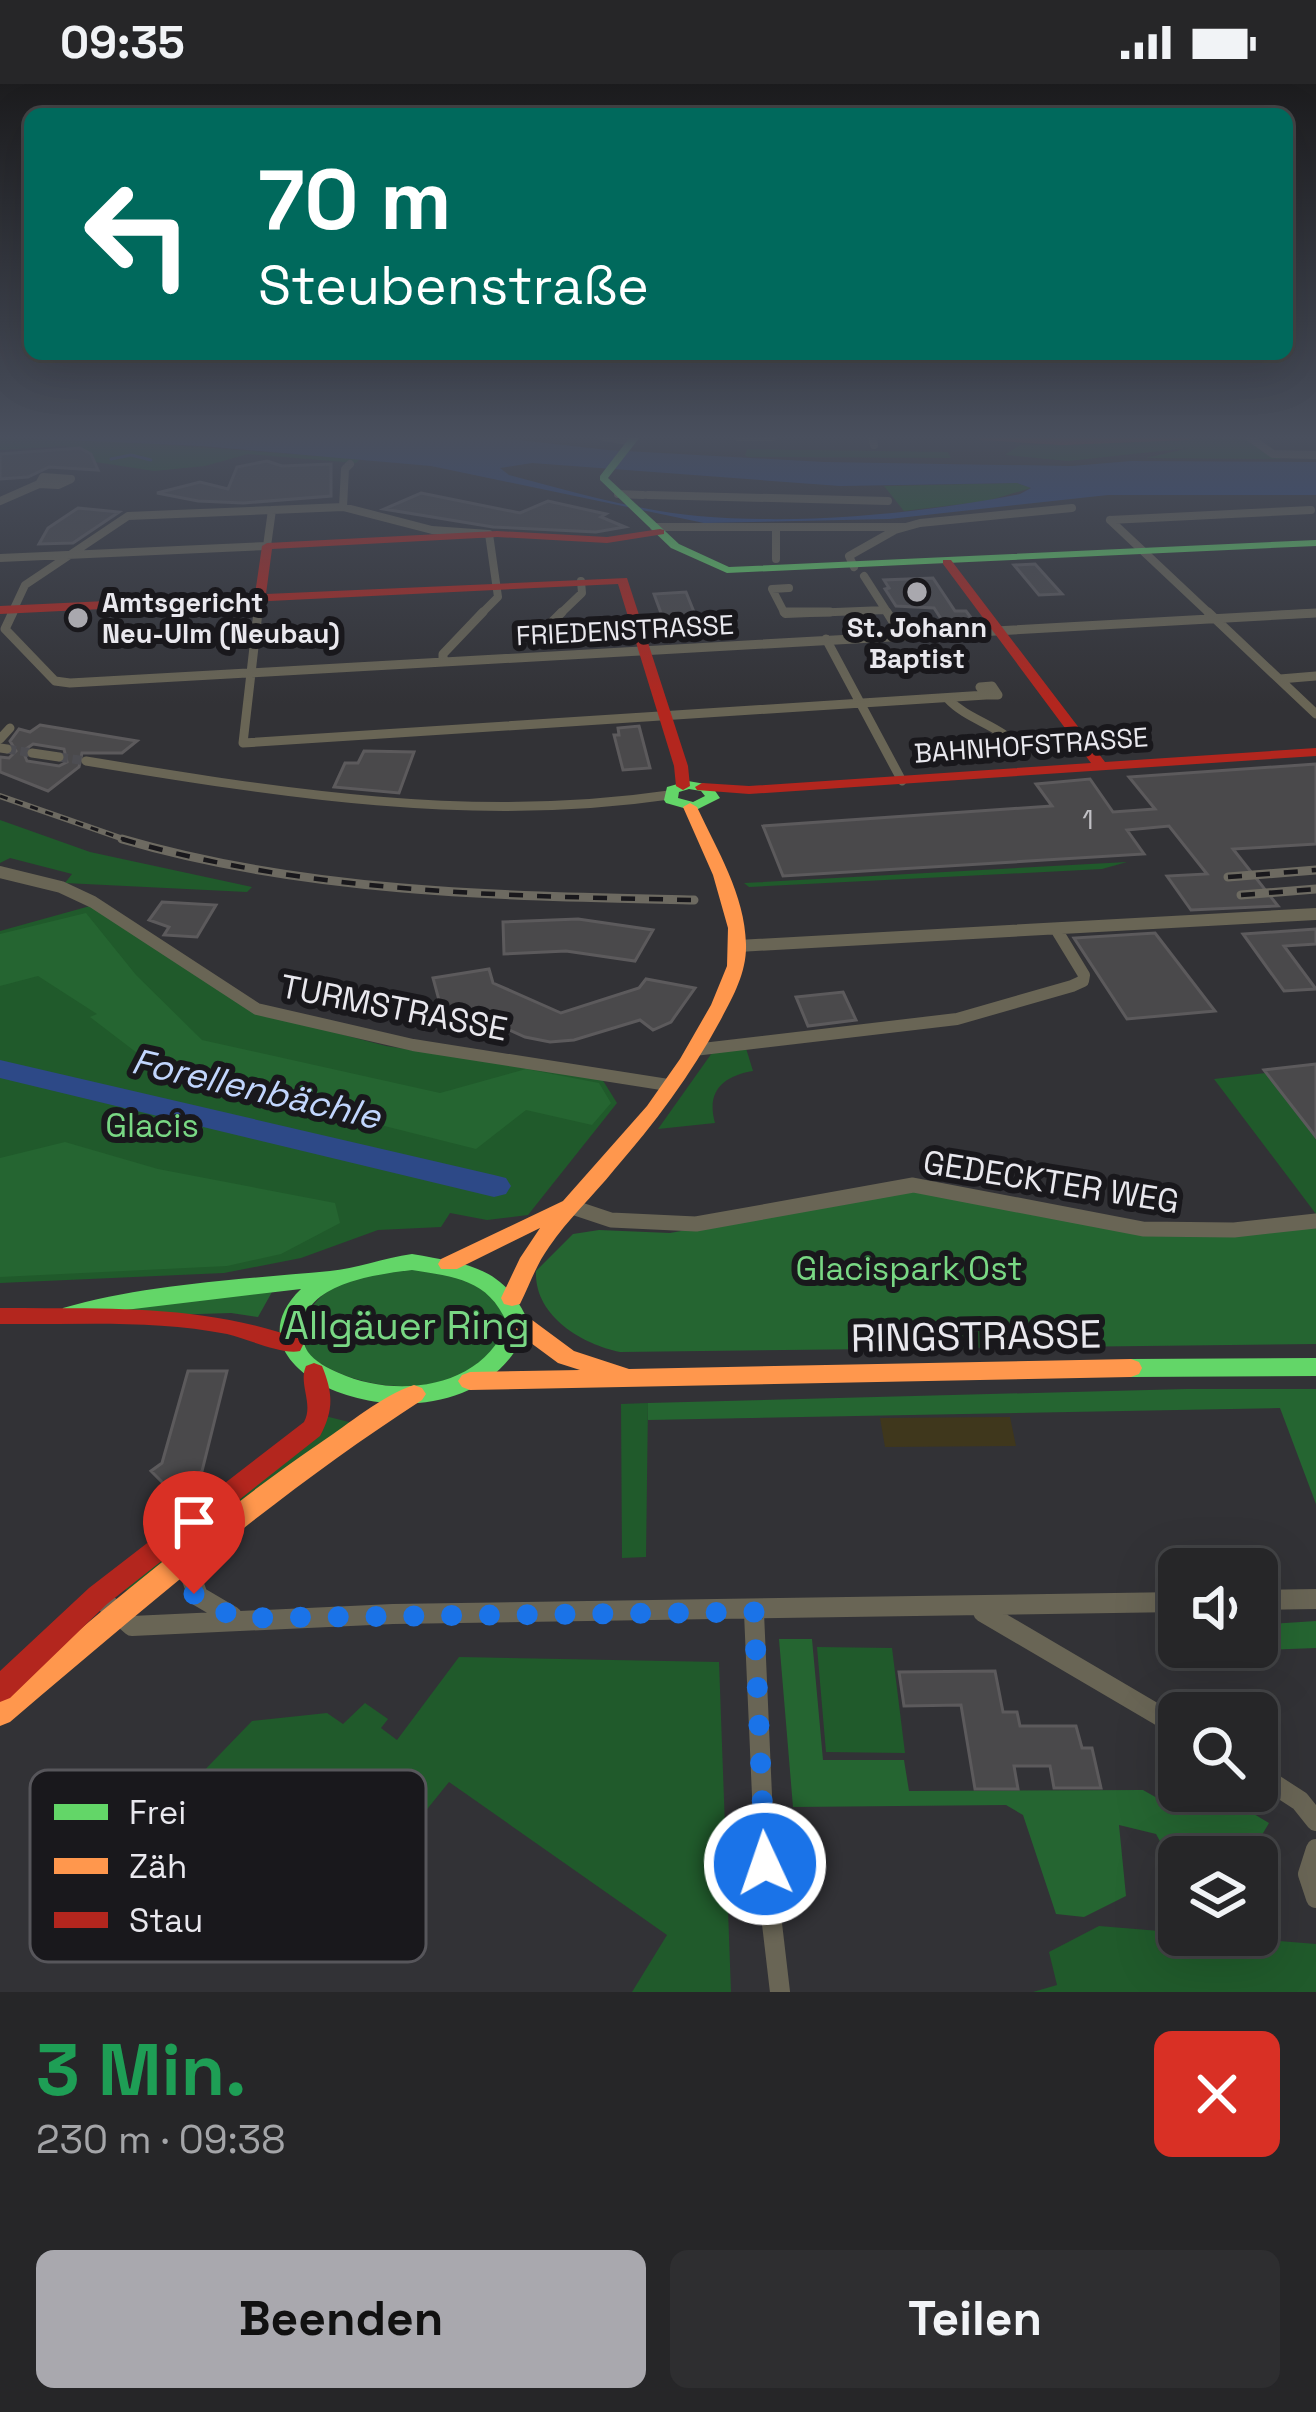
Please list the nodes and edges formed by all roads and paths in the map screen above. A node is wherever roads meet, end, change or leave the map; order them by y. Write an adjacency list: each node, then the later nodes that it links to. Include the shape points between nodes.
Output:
1 (116, 526): 15 (street)
2 (270, 526): 12 (street)
3 (405, 526): 10 (street)
4 (652, 526): 11 (street, via 599,540); 18 (street, via 712,567)
5 (657, 526): 8 (street)
6 (913, 526): 9 (street)
7 (1117, 526): 14 (street)
8 (776, 527): 9 (street); 18 (street)
9 (905, 527): 19 (street, via 849,556)
10 (427, 533): 11 (street); 12 (street)
11 (489, 534): 21 (street)
12 (267, 546): 15 (street); 22 (street)
13 (1312, 547): 14 (street)
14 (1145, 552): 17 (street); 26 (street)
15 (69, 555): 16 (street); 25 (street, via 25,585)
16 (0, 558)
17 (947, 562): 19 (street); 28 (street)
18 (781, 571): 19 (street); 23 (street, via 772,590 784,614)
19 (859, 571): 23 (street)
20 (581, 581): 21 (street); 27 (street, via 582,593); 31 (street, via 626,584)
21 (496, 585): 22 (street); 32 (street, via 490,609)
22 (260, 598): 25 (street); 33 (street)
23 (884, 610): 29 (street)
24 (1316, 613): 26 (street, FRIEDENSTRASSE)
25 (4, 619): 33 (street, FRIEDENSTRASSE, via 56,681)
26 (1215, 619): 28 (street, FRIEDENSTRASSE); 35 (street)
27 (547, 627)
28 (1001, 629): 29 (street, FRIEDENSTRASSE); 48 (street)
29 (901, 635): 30 (street, FRIEDENSTRASSE)
30 (826, 639): 31 (street, FRIEDENSTRASSE); 38 (street)
31 (646, 650): 32 (street, FRIEDENSTRASSE); 40 (street)
32 (443, 658): 33 (street, FRIEDENSTRASSE)
33 (251, 673): 40 (street, via 243,742)
34 (1316, 676): 35 (street)
35 (1280, 679): 39 (street)
36 (986, 695): 37 (street)
37 (947, 698): 38 (street); 47 (street, via 956,711 1010,732)
38 (862, 703): 40 (street); 49 (street)
39 (1316, 713)
40 (666, 716): 50 (street)
41 (10, 728): 42 (street)
42 (2, 745)
43 (1316, 752): 48 (street, BAHNHOFSTRASSE)
44 (32, 753): 45 (street)
45 (59, 757)
46 (86, 761): 50 (street, via 424,809)
47 (1028, 762): 48 (street, BAHNHOFSTRASSE); 49 (street, BAHNHOFSTRASSE)
48 (1102, 768)
49 (902, 781): 50 (street, BAHNHOFSTRASSE)
50 (686, 795): 54 (street)
51 (0, 872): 56 (street, TURMSTRASSE, via 93,902 257,1009 413,1045)
52 (1316, 914): 53 (street)
53 (1056, 929): 54 (street); 55 (street, via 1084,975 1072,986 957,1019)
54 (738, 946): 55 (street, via 723,1002)
55 (694, 1050): 56 (street)
56 (668, 1085): 57 (street)
57 (568, 1206): 58 (street, GEDECKTER WEG, via 622,1225 661,1226 913,1186 1143,1229); 59 (street); 61 (street, via 521,1270)
58 (1316, 1221)
59 (448, 1265): 60 (street, via 384,1264); 61 (street)
60 (335, 1277): 63 (street); 65 (street, via 300,1302)
61 (512, 1298): 64 (street)
62 (0, 1316): 63 (street)
63 (42, 1320): 65 (street, via 213,1322)
64 (520, 1323): 68 (street, RINGSTRASSE, via 587,1366); 69 (street, via 510,1351)
65 (292, 1346): 67 (street)
66 (1316, 1366): 68 (street, RINGSTRASSE)
67 (314, 1372): 70 (street, via 347,1387); 72 (street, via 321,1413 312,1430)
68 (636, 1377): 69 (street, RINGSTRASSE)
69 (470, 1381): 70 (street)
70 (413, 1394): 71 (street)
71 (184, 1559): 78 (street); 79 (street, via 187,1584 202,1603)
72 (98, 1596): 78 (street); 80 (street)
73 (1316, 1599): 74 (street)
74 (1278, 1600)
75 (1158, 1603): 76 (street)
76 (980, 1611): 77 (street); 82 (street)
77 (754, 1612): 79 (street); 87 (street, via 765,1864)
78 (118, 1613): 79 (street, via 132,1626); 81 (street)
79 (239, 1618)
80 (0, 1689)
81 (0, 1713)
82 (1158, 1714)
83 (1278, 1787): 84 (street)
84 (1316, 1821)
85 (1316, 1849): 86 (street, via 1308,1874)
86 (1316, 1898)
87 (781, 1992)

